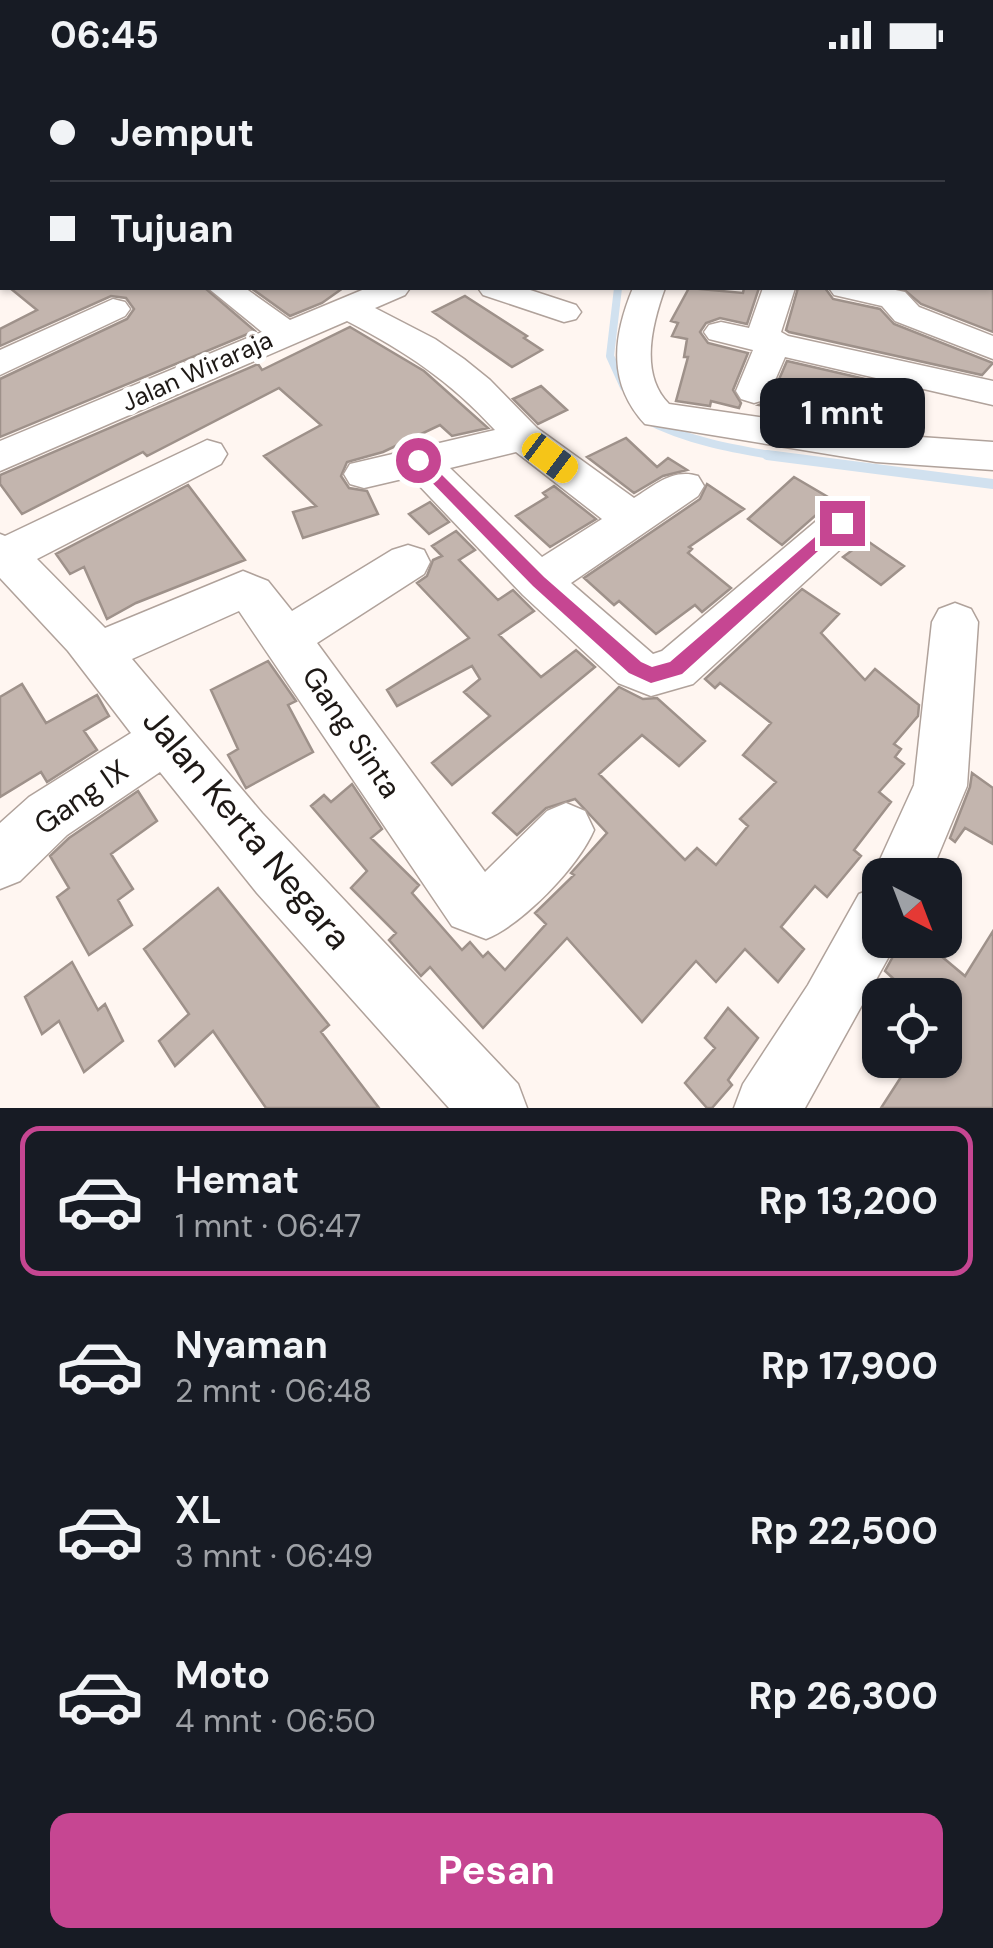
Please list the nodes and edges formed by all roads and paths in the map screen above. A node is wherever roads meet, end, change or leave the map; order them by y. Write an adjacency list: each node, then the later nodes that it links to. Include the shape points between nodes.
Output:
1 (227, 290): 10 (street)
2 (389, 290): 7 (street, Jalan Wiraraja)
3 (500, 290): 9 (street)
4 (648, 290): 19 (street, via 639,310 633,369 647,406 658,416 876,448)
5 (778, 290): 12 (street)
6 (854, 290): 13 (street, via 893,299 907,314)
7 (346, 307): 10 (street, Jalan Wiraraja); 17 (street, via 423,347 477,388)
8 (113, 309): 14 (street)
9 (564, 312)
10 (285, 332): 20 (street, Jalan Wiraraja)
11 (721, 332): 12 (street)
12 (768, 340): 15 (street); 16 (street)
13 (993, 348)
14 (0, 364)
15 (754, 391)
16 (993, 393)
17 (524, 437): 21 (street); 24 (street)
18 (208, 454): 26 (street)
19 (993, 456)
20 (0, 457)
21 (418, 460): 22 (street); 28 (street)
22 (364, 474)
23 (684, 486): 24 (street)
24 (632, 519): 28 (street)
25 (842, 523): 28 (street, via 676,668 661,674 635,668)
26 (2, 553): 31 (street, Jalan Kerta Negara)
27 (408, 562): 30 (street)
28 (539, 582)
29 (954, 622): 34 (street, via 940,786)
30 (287, 638): 31 (street, Gang Sinta, via 244,589); 33 (street, Gang Sinta, via 478,908 497,901)
31 (100, 652): 32 (street, Jalan Kerta Negara)
32 (168, 738): 35 (street, Gang IX, via 48,816); 37 (street, Jalan Kerta Negara)
33 (566, 830)
34 (908, 858)
35 (0, 861)
36 (862, 949): 38 (street)
37 (494, 1108)
38 (766, 1108)

